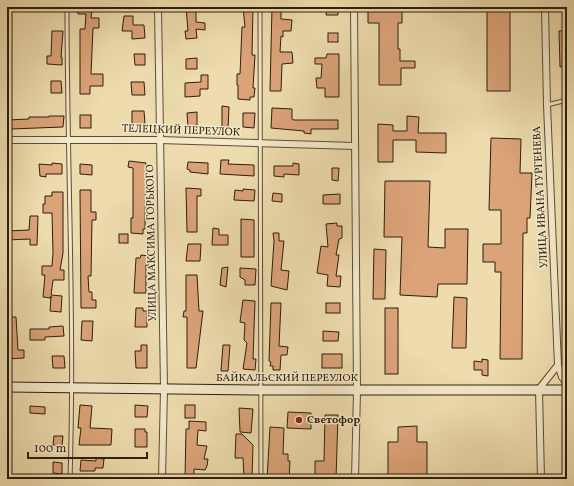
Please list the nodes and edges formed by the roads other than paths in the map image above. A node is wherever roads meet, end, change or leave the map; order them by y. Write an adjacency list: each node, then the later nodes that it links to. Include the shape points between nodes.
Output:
1 (66, 7): 8 (lane)
2 (158, 7): 10 (street, УЛИЦА МАКСИМА ГОРЬКОГО)
3 (260, 7): 11 (lane)
4 (354, 7): 12 (street)
5 (545, 7): 7 (street, УЛИЦА ИВАНА ТУРГЕНЕВА)
6 (567, 100): 7 (lane)
7 (547, 105): 13 (street, УЛИЦА ИВАНА ТУРГЕНЕВА)
8 (67, 139): 9 (street, ТЕЛЕЦКИЙ ПЕРЕУЛОК); 10 (street, ТЕЛЕЦКИЙ ПЕРЕУЛОК); 16 (lane)
9 (7, 140)
10 (160, 140): 11 (street, ТЕЛЕЦКИЙ ПЕРЕУЛОК); 17 (street, УЛИЦА МАКСИМА ГОРЬКОГО)
11 (260, 144): 12 (street, ТЕЛЕЦКИЙ ПЕРЕУЛОК); 19 (lane)
12 (355, 146): 20 (street)
13 (558, 365): 14 (street, УЛИЦА ИВАНА ТУРГЕНЕВА); 18 (street)
14 (567, 384)
15 (7, 387): 16 (main road, БАЙКАЛЬСКИЙ ПЕРЕУЛОК)
16 (73, 387): 17 (main road, БАЙКАЛЬСКИЙ ПЕРЕУЛОК); 22 (lane)
17 (164, 389): 19 (main road, БАЙКАЛЬСКИЙ ПЕРЕУЛОК); 23 (street, УЛИЦА МАКСИМА ГОРЬКОГО)
18 (539, 389): 20 (main road, БАЙКАЛЬСКИЙ ПЕРЕУЛОК); 21 (main road, БАЙКАЛЬСКИЙ ПЕРЕУЛОК); 26 (street)
19 (260, 390): 20 (main road, БАЙКАЛЬСКИЙ ПЕРЕУЛОК); 24 (lane)
20 (357, 390): 25 (street)
21 (567, 390)
22 (70, 479)
23 (162, 479)
24 (261, 479)
25 (355, 479)
26 (541, 479)

